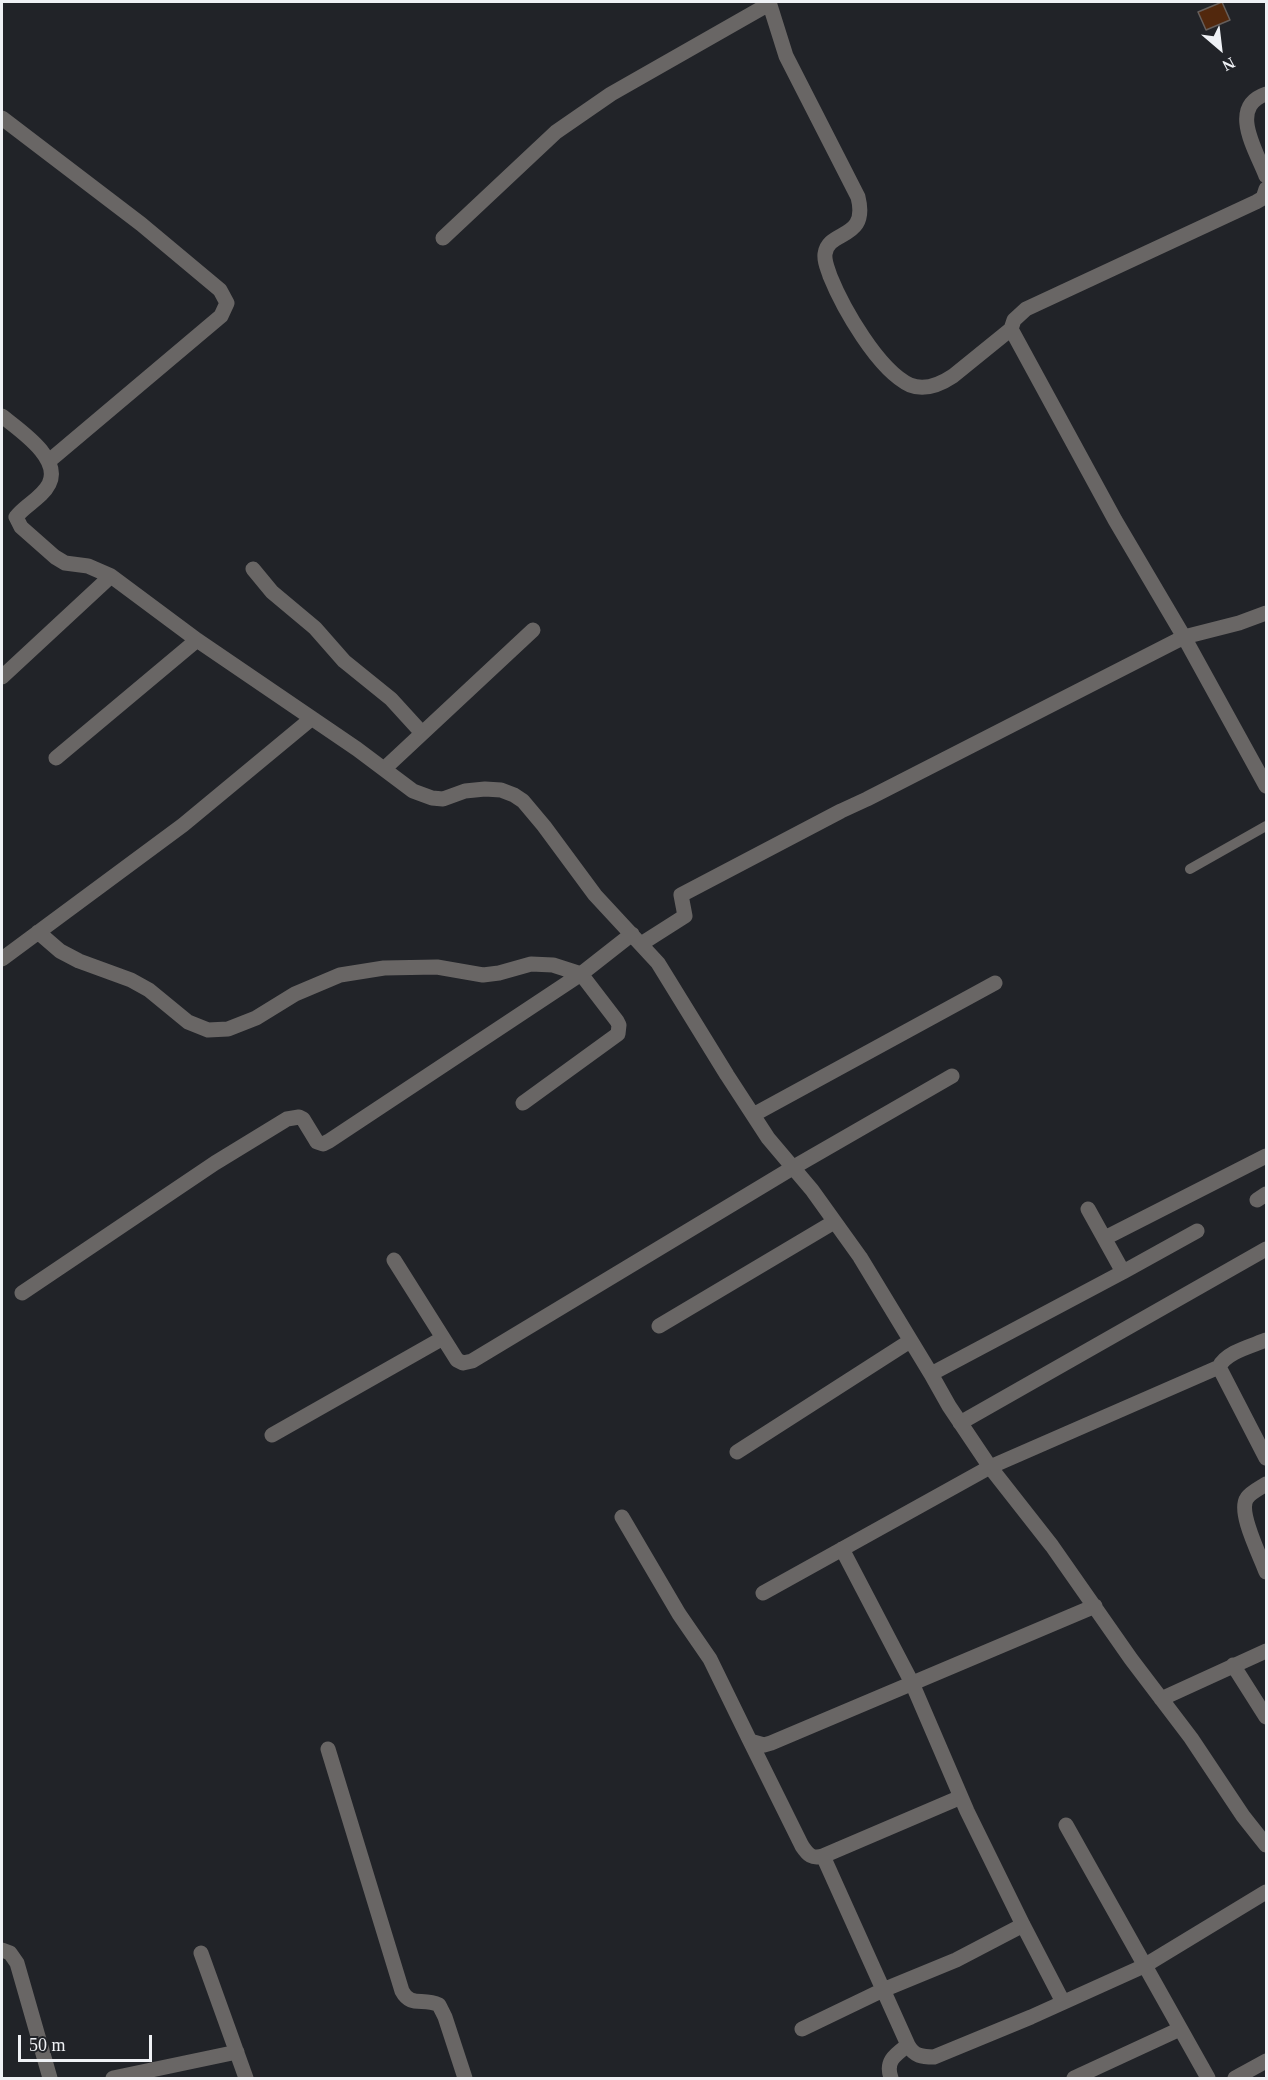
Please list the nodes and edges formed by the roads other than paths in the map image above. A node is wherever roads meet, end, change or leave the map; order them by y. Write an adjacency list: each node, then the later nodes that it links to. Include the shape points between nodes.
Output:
1 (769, 3): 6 (street, via 611,94 556,132); 7 (street, via 786,56 858,197 860,220 829,245 825,261 836,291 860,334 896,376 912,386 928,387 953,376)
2 (1266, 94): 4 (street, via 1252,101 1245,117)
3 (2, 118): 9 (street, via 141,224 220,290 226,303 221,316)
4 (1266, 176)
5 (1266, 189): 7 (street, via 1263,198 1256,202 1033,306 1014,320)
6 (443, 238)
7 (1011, 329): 15 (street)
8 (2, 416): 9 (street, via 33,441)
9 (49, 461): 10 (street, via 50,483)
10 (9, 517): 12 (street, via 65,563)
11 (253, 569): 19 (street, via 272,592 315,628 344,661 385,694)
12 (111, 576): 16 (street); 17 (street)
13 (1266, 613): 15 (street)
14 (533, 630): 19 (street)
15 (1184, 637): 22 (street); 26 (street, via 681,895 685,916)
16 (197, 640): 18 (street); 20 (street)
17 (2, 677)
18 (311, 719): 21 (street); 25 (street, via 183,825)
19 (422, 733): 21 (street)
20 (56, 758)
21 (384, 769): 26 (street, via 413,791 432,798 485,789 501,790 523,801 596,895)
22 (1266, 786)
23 (1266, 826): 24 (lane)
24 (1190, 868)
25 (38, 933): 27 (street); 28 (street, via 79,961 149,990 188,1022 208,1030 228,1029 256,1018 295,994 340,975 384,968 438,967 483,975 531,964 553,964)
26 (637, 939): 28 (street); 32 (street, via 658,963)
27 (2, 959)
28 (581, 974): 31 (street, via 617,1021 618,1034); 42 (street, via 329,1141 317,1142 303,1119 287,1119)
29 (995, 983): 32 (street)
30 (952, 1076): 34 (street)
31 (523, 1103)
32 (753, 1115): 34 (street)
33 (1266, 1156): 38 (street)
34 (794, 1167): 36 (street); 44 (street, via 472,1361 457,1360)
35 (1088, 1209): 38 (street)
36 (834, 1222): 43 (street); 45 (street, via 860,1257)
37 (1197, 1232): 41 (street)
38 (1105, 1238): 41 (street)
39 (1266, 1249): 49 (street)
40 (394, 1260): 44 (street)
41 (1123, 1272): 48 (street)
42 (22, 1293)
43 (659, 1326)
44 (443, 1338): 50 (street)
45 (910, 1341): 48 (street); 51 (street)
46 (1266, 1341): 47 (street, via 1227,1358)
47 (1219, 1367): 52 (street); 53 (street)
48 (931, 1374): 49 (street)
49 (960, 1423): 53 (street)
50 (272, 1435)
51 (737, 1452)
52 (1266, 1458)
53 (990, 1467): 56 (street); 59 (street)
54 (1266, 1484): 57 (street, via 1248,1496 1244,1508)
55 (622, 1517): 65 (street, via 710,1659)
56 (842, 1549): 58 (street); 62 (street)
57 (1266, 1572)
58 (763, 1593)
59 (1095, 1606): 62 (street); 63 (street)
60 (1266, 1651): 61 (street)
61 (1233, 1665): 63 (street); 64 (street)
62 (912, 1683): 65 (street, via 771,1743); 67 (street)
63 (1161, 1699): 69 (street)
64 (1266, 1717)
65 (750, 1741): 70 (street, via 802,1846 810,1857)
66 (328, 1749): 86 (street, via 402,1991 413,2002 423,2000 439,2005)
67 (961, 1797): 70 (street); 72 (street)
68 (1066, 1825): 75 (street)
69 (1266, 1845)
70 (823, 1856): 76 (street)
71 (1266, 1892): 75 (street)
72 (1023, 1925): 76 (street, via 956,1960); 77 (street)
73 (2, 1950): 83 (street, via 17,1963)
74 (201, 1953): 81 (street)
75 (1144, 1966): 77 (street); 79 (street)
76 (883, 1990): 78 (street); 80 (street)
77 (1063, 2002): 80 (street, via 934,2056 922,2057)
78 (802, 2029)
79 (1180, 2029): 88 (street); 89 (street)
80 (908, 2045): 87 (street, via 891,2059)
81 (237, 2052): 84 (street); 85 (street)
82 (1266, 2061): 90 (street)
83 (50, 2079)
84 (113, 2079)
85 (246, 2079)
86 (465, 2079)
87 (891, 2079)
88 (1074, 2079)
89 (1208, 2079)
90 (1235, 2079)

